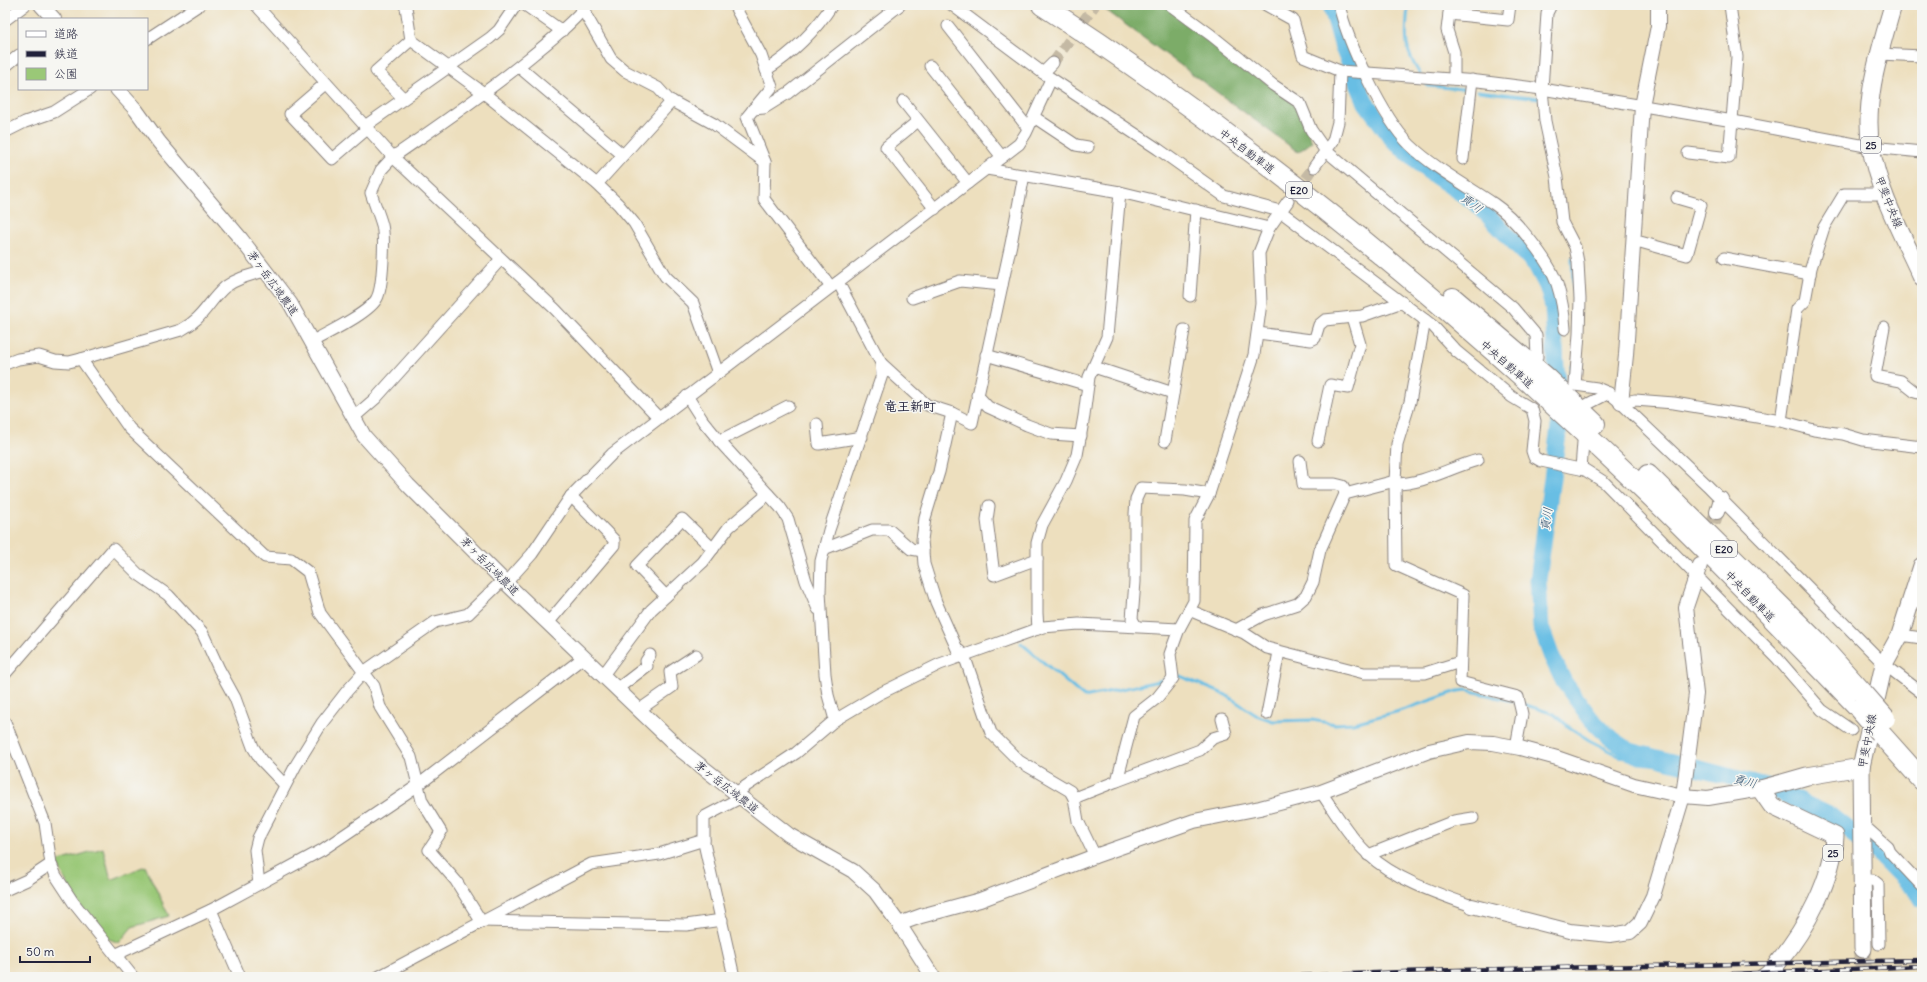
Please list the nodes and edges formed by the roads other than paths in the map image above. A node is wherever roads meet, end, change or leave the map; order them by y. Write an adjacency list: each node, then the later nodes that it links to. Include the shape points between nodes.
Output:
1 (25, 5): 25 (street)
2 (41, 5): 24 (street)
3 (199, 5): 28 (street)
4 (256, 5): 44 (street)
5 (404, 5): 29 (street)
6 (516, 5): 37 (street, via 499,30)
7 (525, 5): 27 (street)
8 (734, 5): 38 (street, via 761,55)
9 (832, 5): 38 (street, via 820,25 783,60)
10 (900, 5): 53 (street, via 788,93 764,108)
11 (952, 5): 41 (street)
12 (1042, 5): 112 (highway, 中央自動車道 / E20, via 1142,72 1291,184 1433,299)
13 (1065, 5): 112 (highway, 中央自動車道 / E20, via 1288,165 1441,288)
14 (1170, 5): 62 (street, via 1300,103 1311,130)
15 (1266, 5): 39 (street, via 1293,20 1303,56)
16 (1339, 5): 40 (street, via 1347,33)
17 (1510, 5): 23 (street, via 1508,20)
18 (1551, 5): 45 (street)
19 (1658, 5): 52 (street, via 1658,26)
20 (1730, 5): 56 (street, via 1737,57)
21 (1893, 5): 30 (main road, 甲斐中央線 / 25)
22 (586, 6): 27 (street); 50 (street, via 587,18 611,59 625,71 658,88)
23 (1450, 9): 42 (street, via 1447,30 1454,52)
24 (53, 18)
25 (5, 20)
26 (948, 26): 58 (street)
27 (562, 31): 36 (street)
28 (148, 39)
29 (411, 40): 37 (street); 49 (street, via 376,71)
30 (1879, 54): 32 (street); 61 (main road, 甲斐中央線 / 25, via 1872,91)
31 (18, 56): 34 (street)
32 (1922, 56)
33 (1053, 63): 41 (street)
34 (7, 65)
35 (930, 66): 67 (street)
36 (519, 67): 48 (street); 65 (street)
37 (449, 68): 48 (street); 49 (street)
38 (766, 70): 53 (street, via 772,87)
39 (1340, 71): 40 (street); 62 (street, via 1338,122 1333,141)
40 (1364, 72): 42 (street); 94 (street, via 1397,130 1410,145 1513,219)
41 (1047, 76): 54 (street); 81 (street, via 1224,196)
42 (1454, 79): 43 (street)
43 (1472, 80): 45 (street); 68 (street)
44 (326, 83): 57 (street); 57 (street, via 290,114 332,159)
45 (1539, 88): 52 (street); 94 (street, via 1557,178 1562,222 1575,247)
46 (88, 90): 59 (street, via 54,112)
47 (118, 90): 86 (street, 茅ヶ岳広域農道)
48 (484, 94): 66 (street); 74 (street)
49 (403, 98): 57 (street)
50 (672, 101): 65 (street); 69 (street, via 714,124)
51 (903, 102): 55 (street)
52 (1642, 106): 56 (street); 83 (street)
53 (753, 109): 69 (street, via 747,116)
54 (1034, 116): 58 (street); 60 (street, via 1076,145)
55 (918, 121): 73 (street); 79 (street, via 886,147)
56 (1733, 121): 61 (street); 64 (street, via 1729,158)
57 (366, 127): 66 (street)
58 (1028, 128): 67 (street, via 1019,144)
59 (5, 132)
60 (1088, 147)
61 (1871, 147): 63 (street); 76 (main road, 甲斐中央線 / 25)
62 (1327, 151): 70 (street); 103 (street, via 1513,308 1536,334)
63 (1922, 152)
64 (1688, 153)
65 (623, 155): 74 (street)
66 (393, 157): 85 (street); 101 (street, via 382,170 371,193 382,226 382,272 377,298 348,322)
67 (1002, 157): 71 (street)
68 (1463, 159)
69 (765, 162): 89 (street, via 764,199)
70 (1314, 167)
71 (987, 169): 72 (street); 73 (street)
72 (1024, 176): 75 (street); 90 (street)
73 (968, 183): 79 (street)
74 (596, 184): 108 (street, via 634,223 665,276 693,303)
75 (1120, 192): 80 (street); 107 (street, via 1107,337)
76 (1884, 194): 87 (street, via 1844,194 1824,227); 88 (main road, 甲斐中央線 / 25)
77 (1676, 198): 83 (street, via 1701,205 1687,255)
78 (1288, 202): 81 (street)
79 (935, 209): 89 (street)
80 (1196, 210): 82 (street); 91 (street)
81 (1280, 211): 82 (street); 93 (street)
82 (1269, 228): 100 (street, via 1259,253 1261,303)
83 (1633, 240): 116 (street)
84 (1724, 258): 87 (street)
85 (501, 259): 119 (street, via 376,398); 120 (street, via 555,309)
86 (265, 271): 101 (street, 茅ヶ岳広域農道, via 290,303); 104 (street, via 238,279 226,287 194,323 181,330)
87 (1810, 274): 122 (street, via 1805,301 1797,309)
88 (1922, 278)
89 (835, 284): 106 (street); 108 (street)
90 (1002, 285): 92 (street, via 960,282); 102 (street)
91 (1190, 296)
92 (912, 298)
93 (1402, 302): 95 (street); 96 (street)
94 (1573, 304): 98 (street); 111 (street, via 1575,384)
95 (1352, 317): 100 (street, via 1325,320 1319,325 1315,338 1311,340); 128 (street, via 1360,344 1348,388 1330,385)
96 (1425, 320): 112 (street, via 1456,351 1512,397); 133 (street, via 1410,402 1397,444)
97 (1884, 327): 113 (street, via 1875,376 1901,381)
98 (1565, 329)
99 (1184, 330): 110 (street)
100 (1258, 333): 135 (street, via 1254,354)
101 (311, 342): 119 (street, 茅ヶ岳広域農道)
102 (986, 355): 109 (street); 114 (street)
103 (1537, 357)
104 (81, 360): 105 (street, via 55,361 39,356); 163 (street, via 129,428 265,557 291,559 308,572 320,613)
105 (5, 364)
106 (881, 364): 118 (street, via 927,405); 125 (street, via 879,387)
107 (1094, 367): 109 (street); 110 (street)
108 (718, 373): 115 (street)
109 (1088, 385): 124 (street)
110 (1173, 393): 127 (street)
111 (1609, 393): 116 (street); 121 (street)
112 (1538, 394): 121 (highway, 中央自動車道 / E20); 132 (street, via 1532,451 1534,457 1541,461)
113 (1922, 394)
114 (978, 395): 118 (street, via 972,423); 124 (street, via 988,407 1027,425 1051,434)
115 (687, 396): 120 (street); 126 (street)
116 (1621, 403): 122 (street, via 1635,400 1674,403); 162 (street, via 1719,506)
117 (788, 406): 126 (street)
118 (952, 413): 141 (street, via 939,472 925,518)
119 (354, 417): 145 (street, 茅ヶ岳広域農道, via 364,436 393,468)
120 (658, 417): 137 (street, via 612,454)
121 (1582, 421): 132 (street); 173 (highway, 中央自動車道 / E20, bridge, via 1728,573)
122 (1781, 421): 129 (street, via 1863,440)
123 (817, 424): 125 (street, via 819,444)
124 (1080, 436): 142 (street, via 1077,455 1066,481 1042,525 1037,543)
125 (862, 437): 140 (street)
126 (719, 441): 134 (street)
127 (1165, 441)
128 (1318, 441)
129 (1922, 446)
130 (1478, 460): 133 (street, via 1407,484)
131 (1300, 461): 136 (street, via 1303,484 1335,484 1343,486)
132 (1581, 469): 144 (street, via 1604,482)
133 (1395, 483): 136 (street); 161 (street, via 1396,565 1462,595)
134 (768, 494): 139 (street, via 729,527); 148 (street, via 788,519 806,581)
135 (1210, 494): 147 (street, via 1195,522 1194,601); 150 (street, via 1141,488 1136,499 1135,514 1132,619)
136 (1345, 494): 153 (street, via 1320,550 1313,582 1306,596 1297,604 1263,615)
137 (571, 496): 145 (street, via 532,554); 149 (street, via 614,540 614,545)
138 (989, 506): 142 (street, via 987,520 994,575)
139 (713, 549): 146 (street, via 703,562); 146 (street, via 682,518 637,566)
140 (824, 549): 141 (street, via 872,530 889,530 911,549); 148 (street, via 820,576)
141 (923, 551): 159 (street, via 924,564 936,602 957,649)
142 (1037, 559): 151 (street)
143 (1922, 566): 154 (main road, 甲斐中央線)
144 (1698, 570): 174 (street, via 1822,710); 185 (street, via 1686,607 1696,694)
145 (505, 582): 149 (street, 茅ヶ岳広域農道); 163 (street, via 468,614 435,622)
146 (666, 596): 165 (street, via 651,610)
147 (1189, 610): 152 (street); 153 (street)
148 (821, 617): 171 (street, via 828,695)
149 (548, 623): 160 (street, 茅ヶ岳広域農道)
150 (1136, 626): 151 (street, via 1079,624); 152 (street)
151 (1038, 629): 159 (street)
152 (1179, 629): 178 (street, via 1170,654 1173,675 1157,698 1134,716)
153 (1236, 630): 156 (street)
154 (1900, 635): 155 (street); 162 (main road, 甲斐中央線)
155 (1922, 638)
156 (1278, 652): 161 (street, via 1364,672 1393,674 1425,673); 169 (street)
157 (650, 655): 166 (street, via 646,661 647,666)
158 (696, 655): 168 (street, via 670,672 672,687)
159 (964, 655): 171 (street, via 899,684); 186 (street, via 991,733 1019,761 1070,791)
160 (584, 657): 165 (street, 茅ヶ岳広域農道); 181 (street)
161 (1460, 662): 175 (street, via 1460,682 1518,697 1522,714)
162 (1884, 664): 167 (street); 177 (main road, 甲斐中央線)
163 (365, 671): 180 (street, via 322,723); 181 (street, via 374,686 380,707 410,757)
164 (5, 674): 180 (street, via 113,549 138,574 168,594 202,632 235,698 253,747 261,760)
165 (603, 676): 166 (street, 茅ヶ岳広域農道)
166 (617, 689): 168 (street, 茅ヶ岳広域農道)
167 (1922, 693)
168 (639, 710): 184 (street, 茅ヶ岳広域農道, via 682,751)
169 (1267, 714)
170 (1222, 719): 178 (street, via 1226,734 1213,738 1200,750)
171 (835, 720): 184 (street, via 796,753)
172 (5, 722): 192 (street, via 46,823)
173 (1883, 726): 176 (highway, 中央自動車道 / E20); 179 (highway, 中央自動車道 / E20)
174 (1851, 730)
175 (1516, 747): 183 (street, via 1469,742 1429,751); 185 (street, via 1557,758 1634,785)
176 (1922, 759)
177 (1861, 767): 182 (main road, via 1807,776); 188 (main road, 甲斐中央線)
178 (1117, 780): 186 (street)
179 (1922, 780)
180 (285, 785): 194 (street, via 258,838 255,850)
181 (417, 786): 194 (street, via 322,850); 200 (street, via 428,813 441,832 430,850 456,881)
182 (1760, 789): 185 (street, via 1708,798); 210 (main road, 25, via 1772,806 1835,836 1819,899 1788,951)
183 (1321, 792): 190 (street, via 1348,833); 191 (street, via 1260,808 1194,821)
184 (737, 796): 189 (street, via 704,817); 201 (street, 茅ヶ岳広域農道, via 789,835 853,871 875,891)
185 (1683, 796): 197 (street, via 1653,896 1640,923 1630,932 1610,935 1570,931)
186 (1074, 798): 191 (street, via 1078,821)
187 (1473, 818): 190 (street, via 1454,821)
188 (1861, 823): 193 (main road, 甲斐中央線); 195 (street, via 1888,847)
189 (704, 840): 199 (street); 200 (street, via 659,854 591,864)
190 (1368, 855): 197 (street, via 1398,875 1439,895)
191 (1095, 856): 201 (street, via 980,900)
192 (51, 864): 196 (street); 204 (street, via 73,902)
193 (1862, 877): 202 (street, via 1878,884); 203 (main road, 甲斐中央線)
194 (259, 884): 198 (street)
195 (1922, 886)
196 (5, 890)
197 (1472, 906)
198 (211, 910): 204 (street); 206 (street)
199 (722, 920): 200 (street, via 686,925); 208 (street)
200 (481, 921): 207 (street)
201 (899, 924): 209 (street, 茅ヶ岳広域農道)
202 (1879, 944)
203 (1863, 949)
204 (115, 955): 205 (street)
205 (133, 977)
206 (240, 977)
207 (378, 977)
208 (734, 977)
209 (933, 977)
210 (1764, 977)

